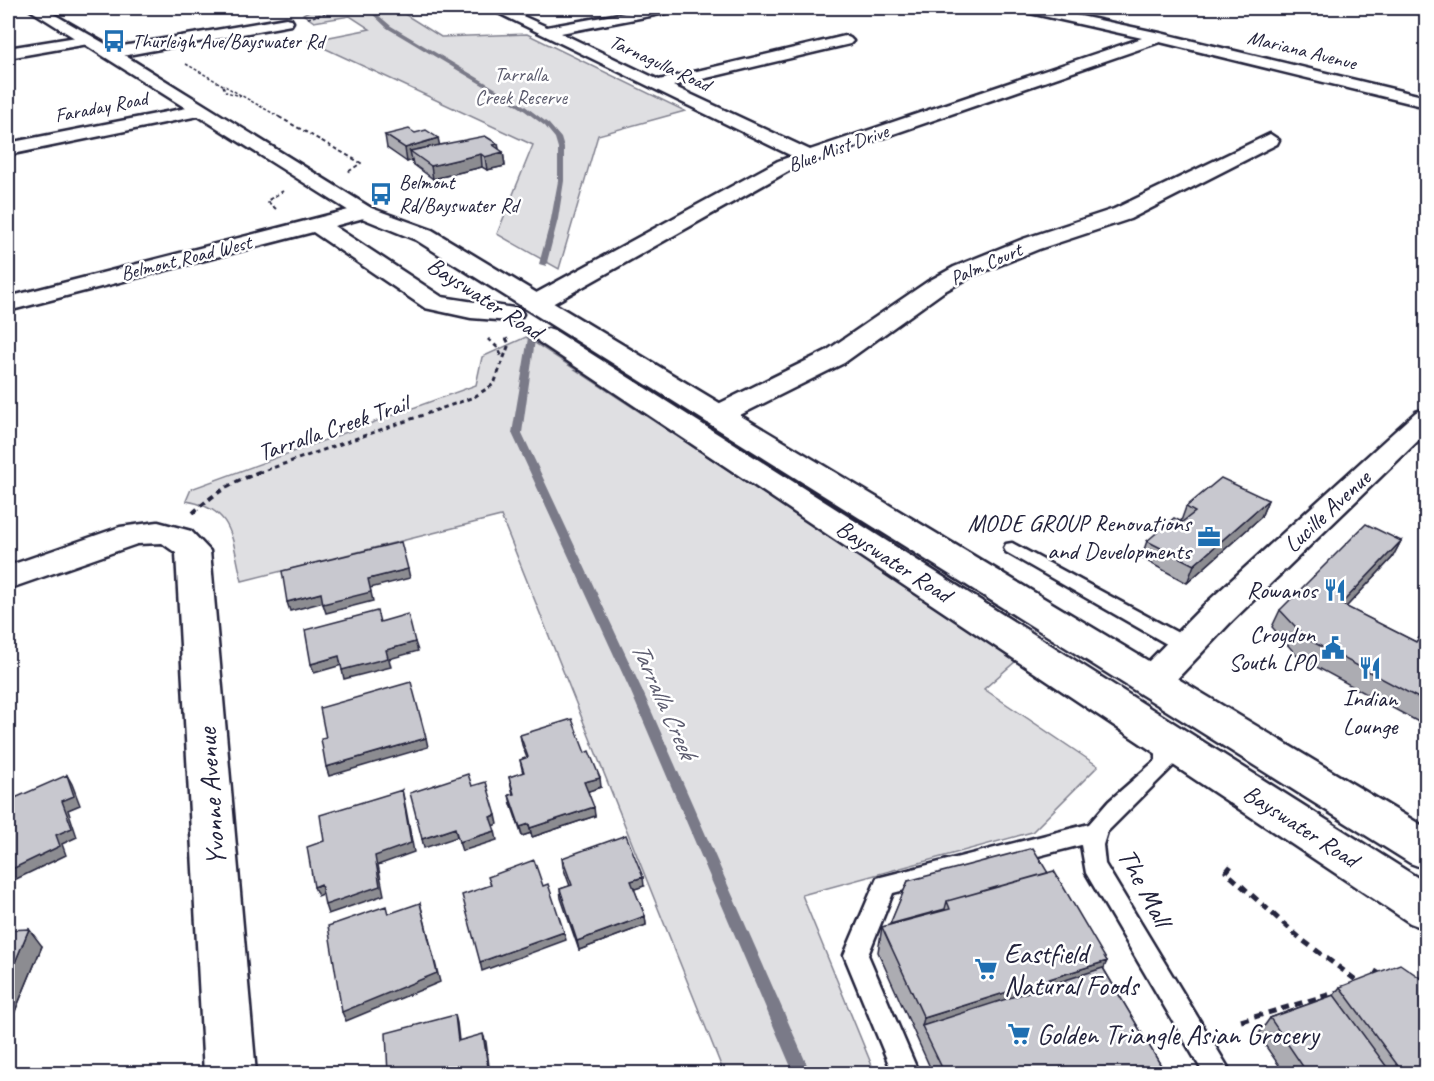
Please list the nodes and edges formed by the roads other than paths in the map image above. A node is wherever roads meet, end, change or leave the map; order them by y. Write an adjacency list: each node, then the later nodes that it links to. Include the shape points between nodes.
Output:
1 (34, 8): 8 (street, Bayswater Road)
2 (495, 8): 6 (street, Tarnagulla Road)
3 (670, 8): 6 (street)
4 (1026, 8): 7 (street, Mariana Avenue)
5 (286, 22): 11 (street)
6 (545, 32): 12 (street, Tarnagulla Road)
7 (1160, 37): 13 (street, Mariana Avenue); 17 (street, Blue Mist Drive)
8 (89, 40): 10 (street); 11 (street, Bayswater Road)
9 (845, 41): 12 (street)
10 (8, 53)
11 (111, 53): 14 (street, Bayswater Road)
12 (657, 85): 17 (street, Tarnagulla Road)
13 (1426, 102)
14 (202, 110): 16 (street, Faraday Road); 18 (street, Bayswater Road)
15 (1270, 140): 22 (street, Palm Court, via 1122,214 962,272 835,357)
16 (8, 148)
17 (807, 156): 21 (street, Blue Mist Drive)
18 (364, 212): 19 (street, Belmont Road West); 21 (street, Bayswater Road, via 380,230)
19 (318, 225): 20 (street, Belmont Road West); 21 (street, via 437,309)
20 (8, 304)
21 (523, 308): 22 (street, Bayswater Road); 28 (street, Bayswater Road)
22 (717, 416): 27 (street, Bayswater Road)
23 (1426, 418): 26 (street, Lucille Avenue)
24 (1012, 548): 26 (lane)
25 (8, 579): 32 (street, Yvonne Avenue, via 132,534 151,531 169,533 193,550)
26 (1186, 646): 27 (street, Lucille Avenue)
27 (1154, 684): 28 (street); 30 (street, Bayswater Road)
28 (1166, 738): 29 (lane, The Mall, via 1166,763); 31 (street, Bayswater Road)
29 (1095, 832): 33 (lane, via 885,885 856,955); 34 (lane, The Mall, via 1094,866)
30 (1426, 850)
31 (1426, 908)
32 (230, 1074)
33 (906, 1074)
34 (1219, 1074)

